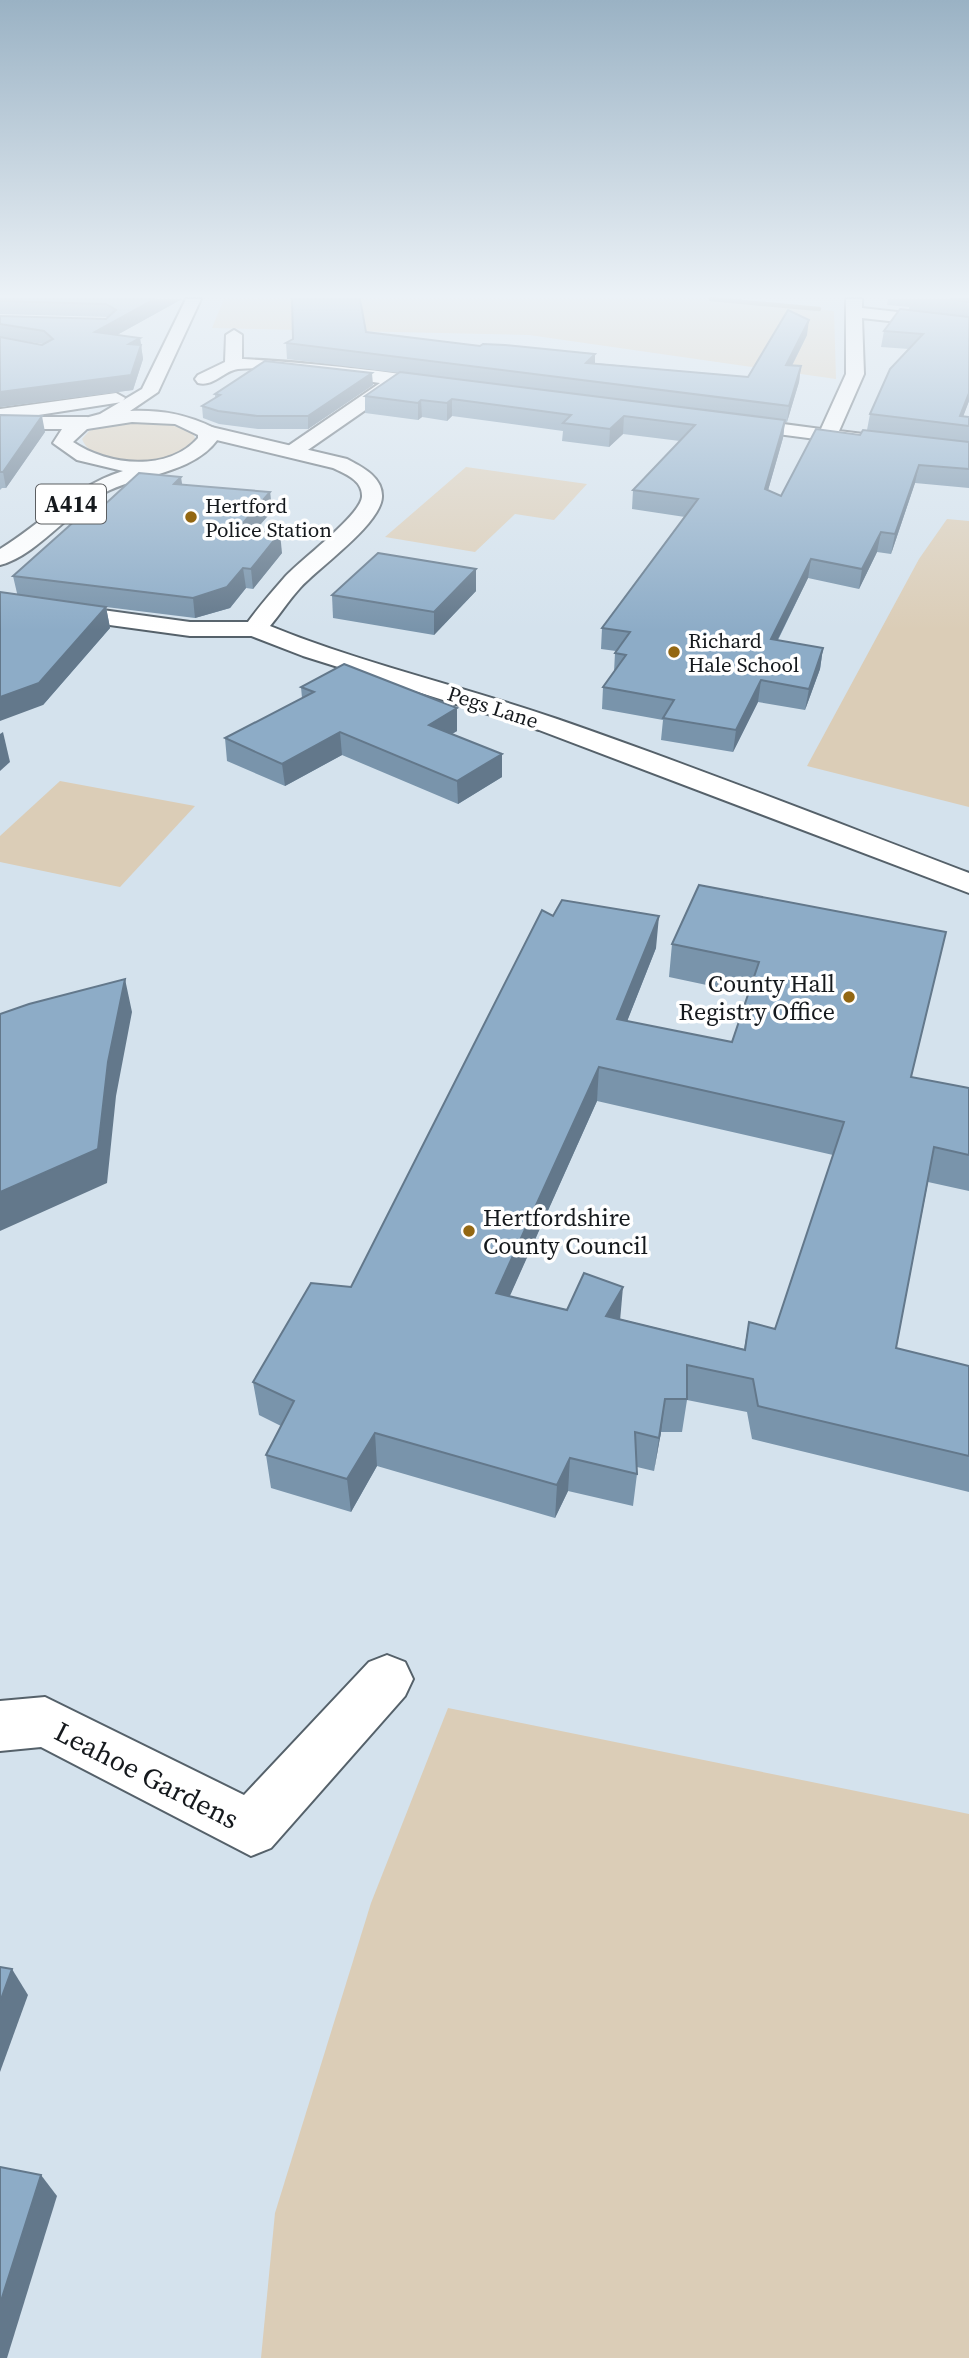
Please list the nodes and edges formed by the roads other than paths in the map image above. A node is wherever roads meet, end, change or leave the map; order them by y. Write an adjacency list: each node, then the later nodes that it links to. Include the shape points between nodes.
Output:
1 (67, 409): 9 (main road)
2 (118, 409): 7 (main road)
3 (171, 409): 6 (main road)
4 (355, 409): 14 (main road)
5 (839, 409): 11 (main road)
6 (177, 419): 7 (main road, via 139,416); 10 (main road)
7 (96, 421): 9 (main road); 12 (main road, via 74,429)
8 (719, 421): 11 (main road)
9 (1, 424): 12 (main road)
10 (207, 432): 13 (main road); 16 (main road, via 204,447)
11 (828, 435): 15 (main road)
12 (63, 443): 17 (main road)
13 (266, 446): 14 (main road); 16 (main road)
14 (295, 450): 22 (main road, via 360,474 368,483 373,503 293,582)
15 (969, 453)
16 (191, 455): 18 (main road)
17 (84, 458): 18 (main road, via 100,464); 19 (main road, A414)
18 (152, 467): 20 (main road, A414, via 80,497)
19 (69, 475)
20 (0, 558)
21 (0, 603): 22 (main road, Pegs Lane, via 190,629)
22 (255, 629): 23 (main road, Pegs Lane, via 334,660 486,704 605,746)
23 (969, 884)
24 (387, 1679): 25 (main road, Leahoe Gardens, via 251,1828 46,1722)
25 (0, 1726)

